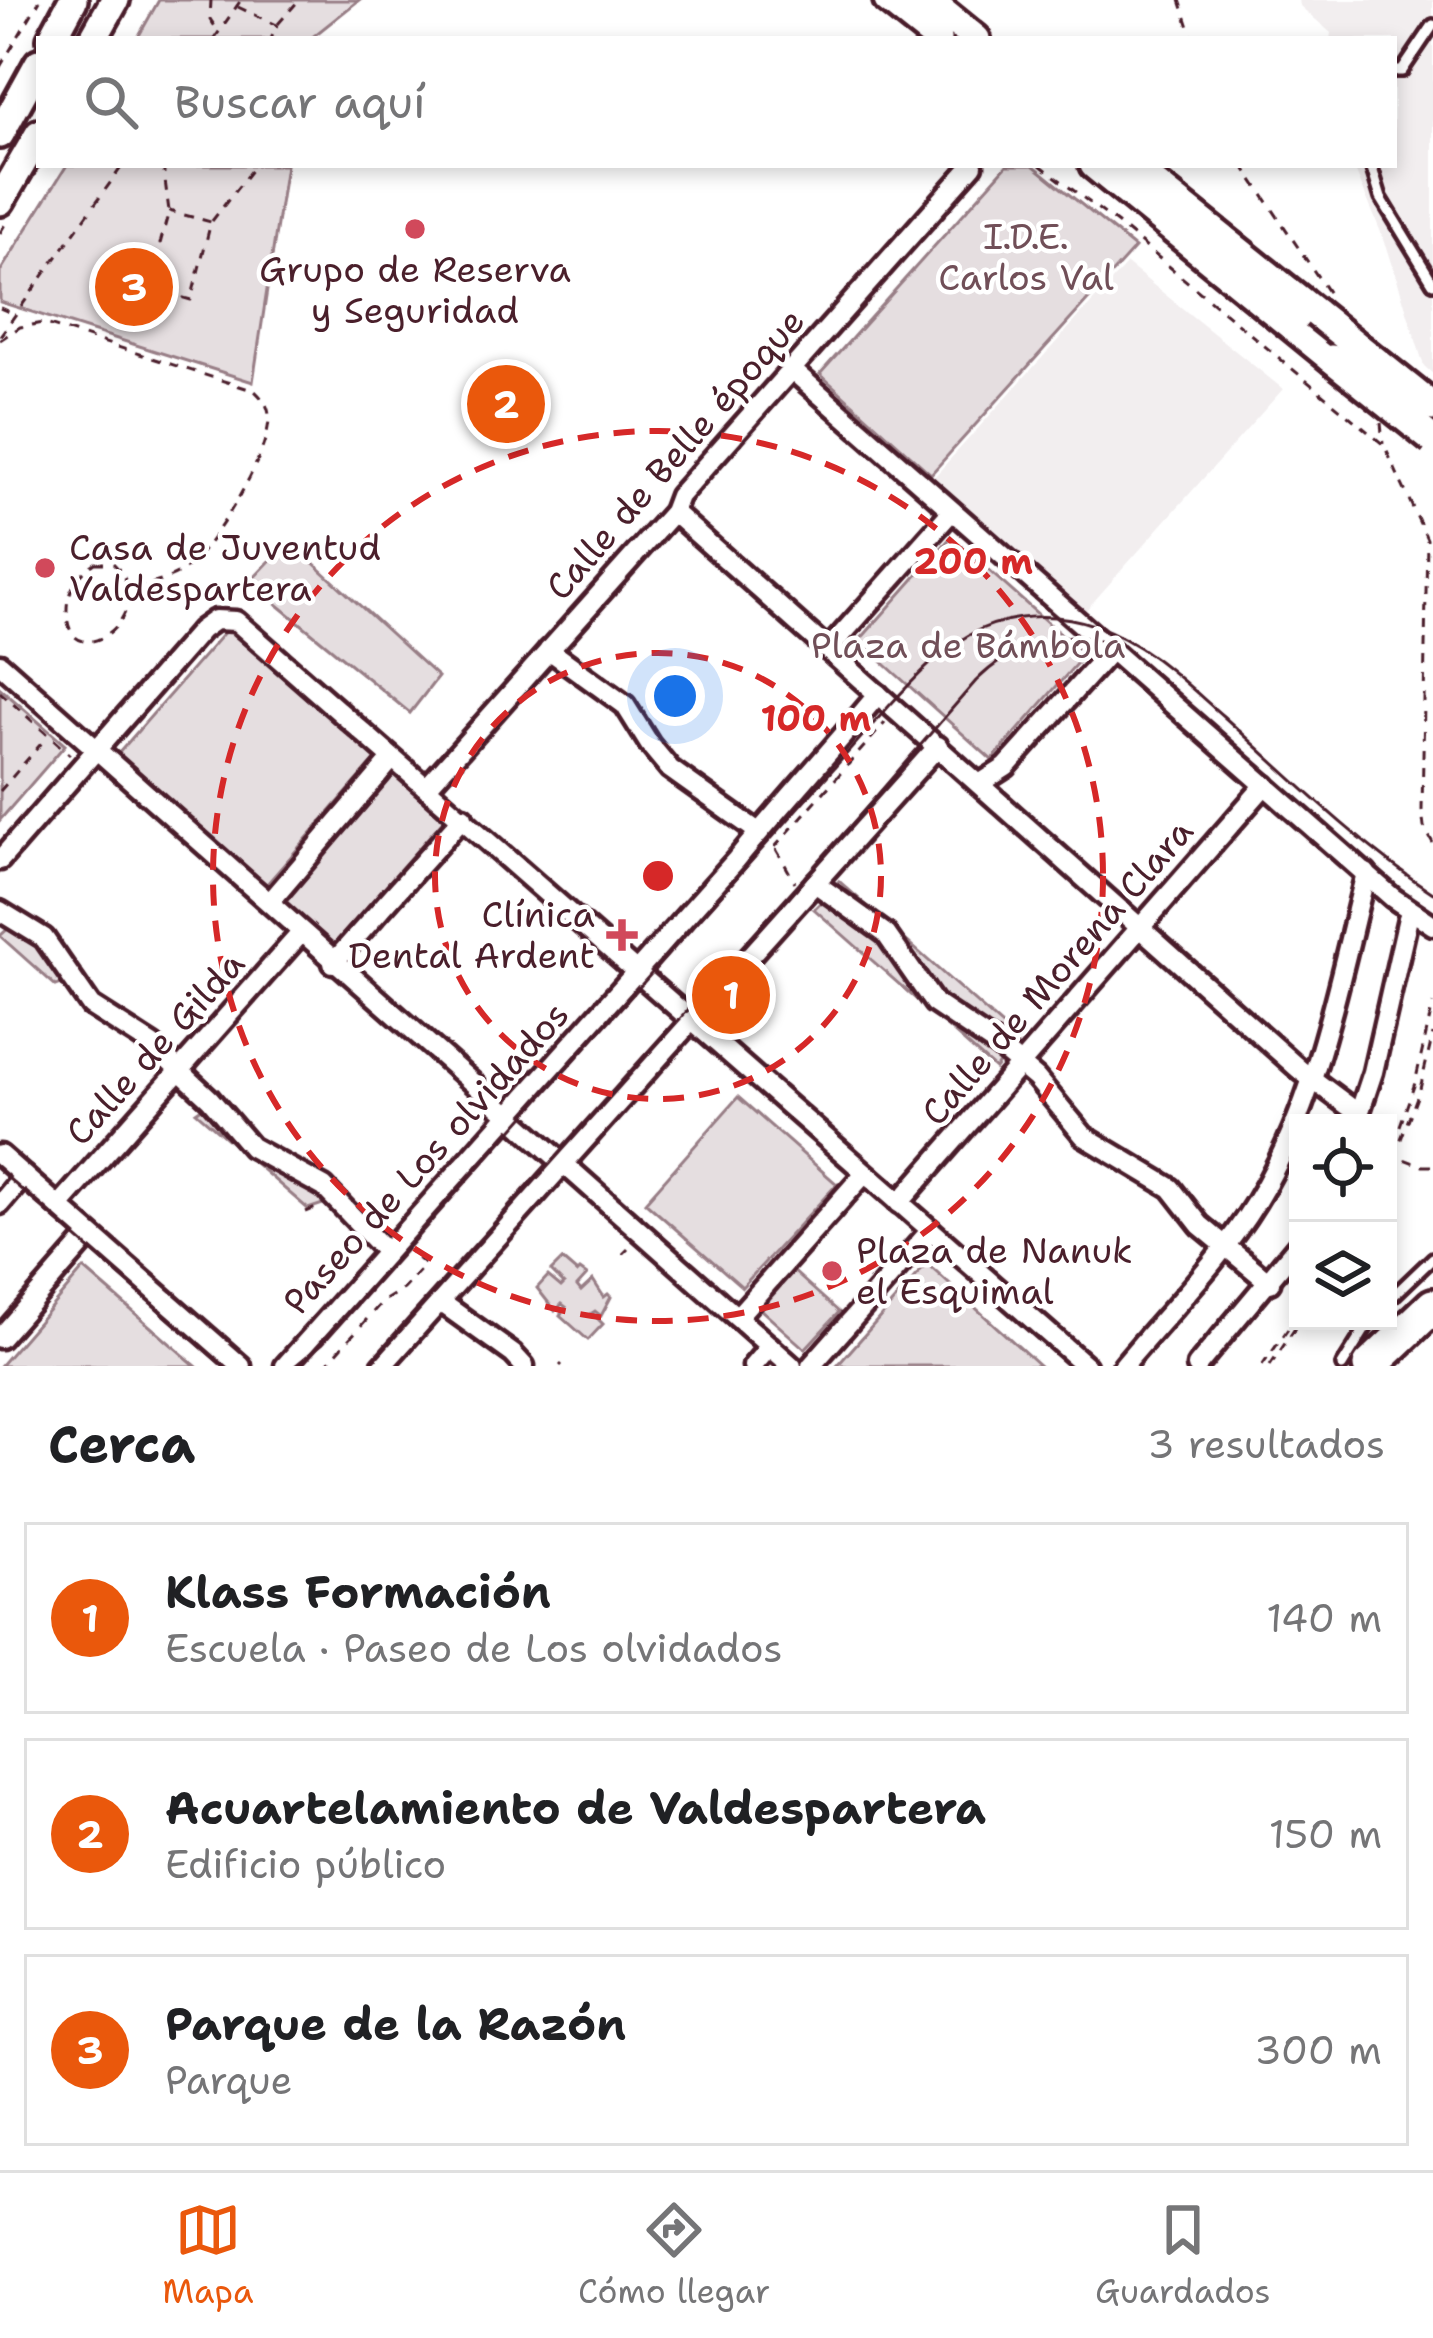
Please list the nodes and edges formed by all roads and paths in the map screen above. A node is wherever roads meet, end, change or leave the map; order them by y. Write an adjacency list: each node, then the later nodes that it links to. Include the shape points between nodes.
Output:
1 (40, 0): 21 (path)
2 (73, 0): 14 (main road)
3 (116, 0): 15 (main road)
4 (212, 0): 13 (path, via 210,20)
5 (241, 0): 10 (path)
6 (298, 0): 11 (path)
7 (888, 0): 18 (main road)
8 (928, 0): 19 (main road)
9 (1180, 0): 20 (path)
10 (238, 7): 11 (path); 13 (path)
11 (277, 25): 17 (path)
12 (1433, 26): 23 (lane)
13 (219, 32): 16 (path)
14 (54, 36)
15 (95, 36)
16 (216, 36)
17 (272, 36)
18 (933, 36)
19 (972, 36)
20 (1192, 36)
21 (0, 67)
22 (36, 68): 24 (main road)
23 (1397, 70)
24 (0, 134)
25 (36, 139): 35 (main road)
26 (121, 168): 41 (path)
27 (163, 168): 36 (path)
28 (253, 168): 37 (path)
29 (971, 168): 43 (street, Calle de Belle époque)
30 (1044, 168): 47 (path)
31 (1098, 168): 46 (main road, bridge)
32 (1135, 168): 39 (main road)
33 (1245, 168): 39 (path)
34 (1372, 168): 38 (lane)
35 (0, 201)
36 (170, 211): 37 (path); 37 (path, via 148,288 191,300)
37 (211, 223)
38 (1433, 284)
39 (1324, 305): 44 (main road, bridge)
40 (0, 308): 41 (path)
41 (15, 314): 42 (path)
42 (0, 338): 50 (path, via 43,323 255,391 266,403 260,452 223,524 176,575)
43 (791, 369): 48 (street, Calle de Belle époque); 49 (street)
44 (1433, 407)
45 (1379, 416): 47 (path)
46 (1433, 440)
47 (1384, 446): 72 (path, via 1427,539 1422,811)
48 (673, 512): 51 (street, Calle de Belle époque); 52 (street)
49 (951, 512): 52 (street); 53 (street)
50 (129, 589): 50 (path, via 113,563 86,569 68,600 74,638 88,644 115,629)
51 (549, 650): 68 (street, Calle de Belle époque); 71 (street, via 625,705 670,769)
52 (828, 650): 57 (street)
53 (1112, 650): 66 (street, via 1006,767); 67 (street)
54 (0, 664): 63 (street)
55 (10, 691): 56 (path)
56 (2, 694): 58 (path); 61 (path)
57 (878, 694): 62 (street); 71 (street, Paseo de Los olvidados)
58 (0, 702)
59 (887, 721): 73 (path)
60 (53, 730): 61 (path)
61 (49, 736): 65 (path); 69 (path)
62 (938, 746): 66 (street); 76 (street)
63 (97, 749): 64 (street, via 201,630 221,619 240,624); 65 (street); 77 (street)
64 (392, 759): 68 (street); 77 (street)
65 (82, 766): 74 (street)
66 (980, 783): 81 (street)
67 (1265, 785): 75 (street); 81 (street, Calle de Morena Clara)
68 (427, 787): 70 (street)
69 (0, 791)
70 (464, 817): 83 (street); 84 (street)
71 (757, 831): 73 (path); 84 (street, Paseo de Los olvidados)
72 (1433, 843)
73 (775, 848): 76 (path, via 790,878)
74 (0, 860)
75 (1366, 873): 79 (street); 90 (street)
76 (811, 888): 86 (street); 88 (street, via 886,934 934,1003)
77 (269, 902): 82 (street)
78 (0, 911): 89 (street, via 44,938 91,1006)
79 (1411, 915): 80 (street); 92 (street)
80 (1433, 926)
81 (1140, 928): 88 (street, Calle de Morena Clara); 90 (street)
82 (301, 934): 83 (street); 89 (street, Calle de Gilda)
83 (333, 963): 93 (street)
84 (635, 971): 86 (street); 93 (street, Paseo de Los olvidados)
85 (1433, 1004): 94 (path)
86 (691, 1021): 98 (street); 100 (street)
87 (1433, 1034): 95 (path)
88 (1021, 1064): 102 (street, Calle de Morena Clara); 107 (street, via 1084,1136 1171,1188)
89 (179, 1071): 104 (street, Calle de Gilda); 108 (street, via 251,1147 324,1187)
90 (1311, 1079): 91 (street); 107 (street, via 1274,1170)
91 (1352, 1114)
92 (1358, 1114)
93 (508, 1115): 98 (street); 108 (street, Paseo de Los olvidados)
94 (1397, 1133)
95 (1397, 1149)
96 (0, 1155): 101 (street)
97 (1397, 1159): 99 (path, bridge)
98 (566, 1163): 114 (street); 116 (street)
99 (1433, 1166)
100 (865, 1173): 102 (street); 116 (street)
101 (24, 1176): 103 (street); 104 (street)
102 (899, 1203): 105 (street)
103 (0, 1204)
104 (59, 1206): 106 (street)
105 (931, 1230): 130 (street); 131 (street)
106 (90, 1235): 121 (street); 123 (street)
107 (1224, 1246): 112 (street); 132 (street)
108 (385, 1251): 124 (street, Paseo de Los olvidados)
109 (1289, 1257): 112 (street)
110 (1433, 1258): 113 (lane)
111 (425, 1265): 125 (path, Paseo de Los olvidados)
112 (1270, 1283): 133 (street)
113 (1397, 1292)
114 (442, 1303): 126 (street); 127 (street)
115 (1433, 1306): 137 (highway)
116 (737, 1317): 122 (street)
117 (1290, 1330): 134 (path)
118 (1292, 1330): 135 (path)
119 (1364, 1330): 136 (lane)
120 (1433, 1336): 138 (highway)
121 (0, 1338)
122 (770, 1346): 128 (street); 129 (street)
123 (241, 1366)
124 (285, 1366)
125 (325, 1366)
126 (382, 1366)
127 (524, 1366)
128 (753, 1366)
129 (792, 1366)
130 (811, 1366)
131 (1086, 1366)
132 (1123, 1366)
133 (1196, 1366)
134 (1262, 1366)
135 (1270, 1366)
136 (1342, 1366)
137 (1370, 1366)
138 (1400, 1366)

